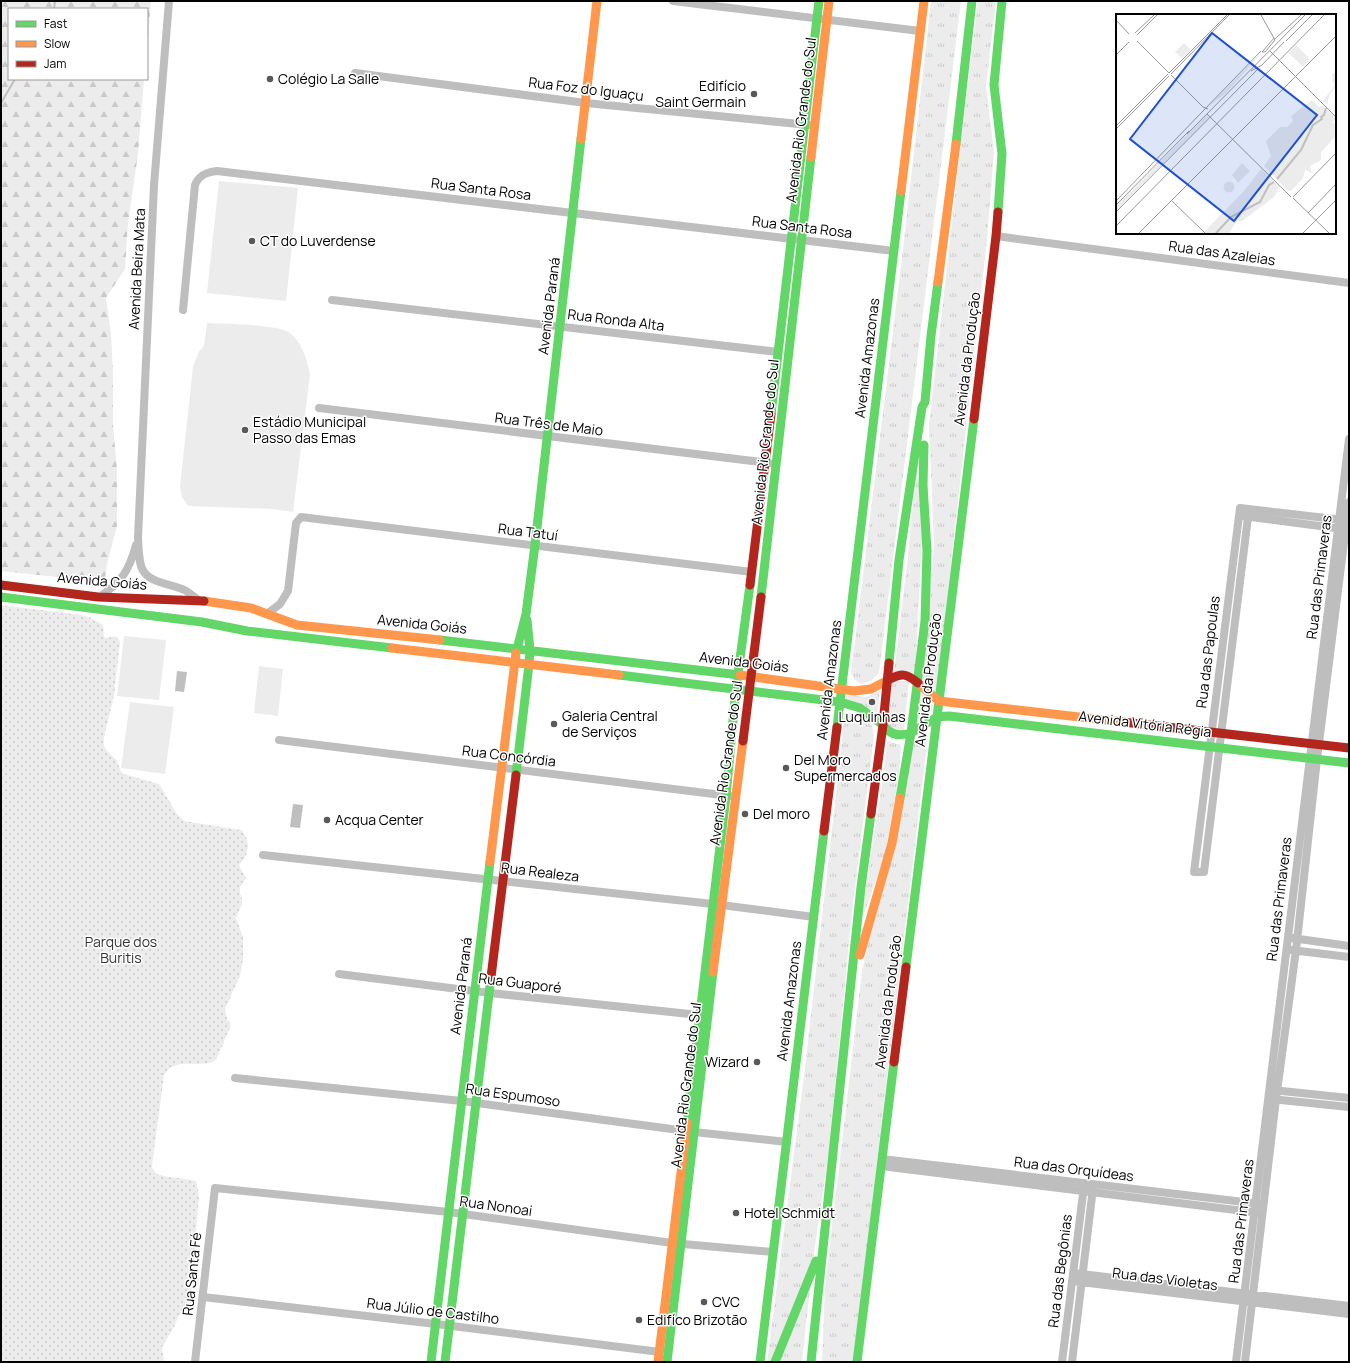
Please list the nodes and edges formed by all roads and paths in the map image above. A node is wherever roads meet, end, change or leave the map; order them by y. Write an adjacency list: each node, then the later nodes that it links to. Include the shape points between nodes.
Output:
1 (169, 1): 35 (street, Avenida Beira Mata, via 154,185)
2 (598, 1): 13 (main road, Avenida Paraná)
3 (673, 1): 9 (street)
4 (819, 1): 9 (main road, Avenida Rio Grande do Sul)
5 (829, 1): 10 (main road, Avenida Rio Grande do Sul)
6 (924, 1): 11 (main road, Avenida Amazonas)
7 (972, 1): 26 (main road)
8 (1002, 1): 17 (main road, Avenida da Produção, via 994,85 1002,154)
9 (817, 18): 10 (street); 14 (main road, Avenida Rio Grande do Sul)
10 (827, 20): 11 (street); 15 (main road, Avenida Rio Grande do Sul)
11 (920, 31): 20 (main road, Avenida Amazonas)
12 (355, 73): 13 (street, Rua Foz do Iguaçu)
13 (586, 103): 14 (street, Rua Foz do Iguaçu); 16 (main road, Avenida Paraná)
14 (805, 125): 15 (street, Rua Foz do Iguaçu); 18 (main road, Avenida Rio Grande do Sul)
15 (815, 126): 19 (main road, Avenida Rio Grande do Sul)
16 (574, 213): 18 (street, Rua Santa Rosa); 23 (street, Rua Santa Rosa, via 211,171 200,176 195,185); 24 (main road, Avenida Paraná)
17 (996, 236): 21 (street, Rua das Azaleias); 56 (main road, Avenida da Produção)
18 (791, 239): 19 (street, Rua Santa Rosa); 25 (main road, Avenida Rio Grande do Sul)
19 (802, 240): 20 (street, Rua Santa Rosa); 31 (main road, Avenida Rio Grande do Sul)
20 (894, 251): 55 (main road, Avenida Amazonas)
21 (1349, 283)
22 (332, 300): 24 (street, Rua Ronda Alta)
23 (183, 310)
24 (560, 327): 25 (street, Rua Ronda Alta); 28 (main road, Avenida Paraná)
25 (778, 352): 30 (main road, Avenida Rio Grande do Sul)
26 (924, 402): 51 (main road, via 899,560); 52 (main road, via 926,408 923,485 927,551 925,621)
27 (319, 408): 28 (street, Rua Três de Maio)
28 (548, 437): 30 (street, Rua Três de Maio); 36 (main road, Avenida Paraná)
29 (1349, 439): 34 (street, Rua das Primaveras)
30 (764, 462): 31 (street, Rua Três de Maio); 37 (main road, Avenida Rio Grande do Sul)
31 (776, 464): 50 (main road, Avenida Rio Grande do Sul)
32 (1349, 502): 34 (street, Rua das Primaveras)
33 (1248, 513): 34 (street); 60 (street, Rua das Papoulas); 60 (street, Rua das Papoulas, via 1239,512)
34 (1345, 525): 63 (street, Rua das Primaveras)
35 (138, 538): 40 (street, Avenida Beira Mata, via 129,567 123,577); 41 (street, Avenida Beira Mata, via 140,563 145,573 162,583 183,589)
36 (535, 545): 37 (street, Rua Tatuí); 42 (main road, Avenida Paraná); 44 (street, Rua Tatuí, via 301,517 296,523 288,591)
37 (752, 572): 49 (main road, Avenida Rio Grande do Sul)
38 (1, 585): 40 (main road, Avenida Goiás)
39 (1, 597): 43 (main road, Avenida Goiás)
40 (98, 597): 41 (main road, Avenida Goiás)
41 (204, 602): 43 (main road); 44 (main road, Avenida Goiás, via 250,608)
42 (526, 614): 45 (main road, Avenida Paraná); 46 (main road, Avenida Paraná)
43 (202, 615): 44 (main road, Avenida Goiás, via 213,625)
44 (264, 623): 45 (main road, Avenida Goiás); 47 (main road, Avenida Goiás)
45 (517, 648): 46 (main road, Avenida Goiás); 47 (main road, Avenida Paraná)
46 (530, 650): 48 (main road, Avenida Paraná); 49 (main road, Avenida Goiás)
47 (514, 662): 48 (main road, Avenida Goiás); 68 (main road, Avenida Paraná)
48 (529, 664): 53 (main road, Avenida Goiás); 69 (main road, Avenida Paraná)
49 (738, 675): 50 (main road, Avenida Goiás); 53 (main road, Avenida Rio Grande do Sul)
50 (752, 676): 54 (main road, Avenida Rio Grande do Sul); 55 (main road, Avenida Goiás)
51 (888, 680): 52 (main road, Avenida Goiás, via 905,673); 55 (main road, Avenida Goiás, via 871,689); 59 (main road)
52 (918, 683): 56 (main road); 61 (main road)
53 (736, 688): 54 (main road, Avenida Goiás); 70 (main road, Avenida Rio Grande do Sul)
54 (750, 690): 57 (main road, Avenida Goiás); 71 (main road, Avenida Rio Grande do Sul)
55 (842, 690): 57 (main road, Avenida Amazonas)
56 (939, 701): 58 (main road, Avenida da Produção); 60 (main road, Avenida Vitória Régia)
57 (840, 702): 59 (main road, Avenida Goiás, via 860,708); 76 (main road, Avenida Amazonas)
58 (937, 717): 61 (main road); 64 (main road, Avenida Vitória Régia, via 959,716); 97 (main road, Avenida da Produção)
59 (884, 725): 61 (main road, Avenida Goiás, via 888,732 894,735 904,736); 84 (main road, via 861,887)
60 (1216, 732): 63 (main road, Avenida Vitória Régia); 64 (street, Rua das Papoulas)
61 (911, 733): 84 (main road, via 892,844)
62 (279, 740): 68 (street, Rua Concórdia)
63 (1315, 744): 65 (main road, Avenida Vitória Régia); 66 (street, Rua das Primaveras)
64 (1214, 747): 64 (street, Rua das Papoulas, via 1204,872 1194,872); 66 (main road, Avenida Vitória Régia)
65 (1349, 748)
66 (1313, 758): 67 (main road, Avenida Vitória Régia); 77 (street, Rua das Primaveras); 78 (street, Rua das Primaveras)
67 (1349, 763)
68 (502, 768): 69 (street, Rua Concórdia); 73 (main road, Avenida Paraná)
69 (516, 770): 70 (street, Rua Concórdia); 74 (main road, Avenida Paraná)
70 (726, 796): 71 (street, Rua Concórdia); 75 (main road, Avenida Rio Grande do Sul)
71 (736, 797): 75 (main road, Avenida Rio Grande do Sul)
72 (262, 855): 73 (street, Rua Realeza)
73 (488, 879): 74 (street, Rua Realeza); 85 (main road, Avenida Paraná)
74 (503, 881): 75 (street, Rua Realeza); 86 (main road, Avenida Paraná)
75 (717, 905): 76 (street, Rua Realeza); 87 (main road, Avenida Rio Grande do Sul); 95 (main road, Avenida Rio Grande do Sul)
76 (814, 917): 96 (main road, Avenida Amazonas)
77 (1288, 938): 78 (street); 80 (street, Rua das Primaveras)
78 (1298, 939): 79 (street); 81 (street, Rua das Primaveras)
79 (1349, 946)
80 (1286, 949): 81 (street); 89 (street, Rua das Primaveras)
81 (1296, 950): 82 (street); 89 (street, Rua das Primaveras)
82 (1349, 957)
83 (339, 974): 85 (street, Rua Guaporé)
84 (850, 988): 106 (main road)
85 (475, 991): 86 (street, Rua Guaporé); 92 (main road, Avenida Paraná)
86 (490, 993): 87 (street, Rua Guaporé); 93 (main road, Avenida Paraná)
87 (699, 1016): 95 (main road, Avenida Rio Grande do Sul)
88 (235, 1078): 92 (street, Rua Espumoso)
89 (1273, 1090): 90 (street); 91 (street, Rua das Primaveras)
90 (1349, 1098)
91 (1272, 1099): 94 (street); 101 (street, Rua das Primaveras)
92 (462, 1101): 93 (street, Rua Espumoso); 102 (main road, Avenida Paraná)
93 (477, 1103): 95 (street, Rua Espumoso); 104 (main road, Avenida Paraná)
94 (1349, 1107)
95 (690, 1131): 96 (street, Rua Espumoso); 105 (main road, Avenida Rio Grande do Sul)
96 (787, 1142): 107 (main road, Avenida Amazonas)
97 (882, 1163): 98 (street, Rua das Orquídeas); 127 (main road, Avenida da Produção)
98 (1084, 1187): 100 (street, Rua das Orquídeas); 108 (street, Rua das Begônias)
99 (215, 1188): 102 (street, Rua Nonoai); 110 (street, Rua Santa Fé)
100 (1093, 1188): 101 (street, Rua das Orquídeas); 103 (street, Rua das Orquídeas); 109 (street, Rua das Begônias)
101 (1260, 1204): 103 (street, Rua das Primaveras)
102 (449, 1212): 104 (street, Rua Nonoai); 114 (main road, Avenida Paraná)
103 (1259, 1212): 111 (street, Rua das Primaveras)
104 (463, 1214): 105 (street, Rua Nonoai); 115 (main road, Avenida Paraná)
105 (677, 1243): 107 (street, Rua Nonoai); 117 (main road, Avenida Rio Grande do Sul); 122 (main road, Avenida Rio Grande do Sul)
106 (822, 1248): 116 (main road); 124 (main road)
107 (774, 1252): 123 (main road, Avenida Amazonas)
108 (1073, 1277): 109 (street, Rua das Violetas); 128 (street, Rua das Begônias)
109 (1083, 1278): 111 (street, Rua das Violetas); 129 (street, Rua das Begônias)
110 (203, 1298): 114 (street, Rua Júlio de Castilho); 118 (street, Rua Santa Fé)
111 (1249, 1298): 112 (street, Rua das Violetas); 113 (street, Rua das Violetas); 130 (street, Rua das Primaveras); 131 (street, Rua das Primaveras)
112 (1349, 1306)
113 (1349, 1314)
114 (436, 1324): 115 (street, Rua Júlio de Castilho); 119 (main road, Avenida Paraná)
115 (450, 1326): 117 (street, Rua Júlio de Castilho); 120 (main road, Avenida Paraná)
116 (814, 1339): 125 (main road); 126 (main road)
117 (660, 1352): 121 (main road, Avenida Rio Grande do Sul)
118 (195, 1362)
119 (431, 1362)
120 (446, 1362)
121 (658, 1362)
122 (667, 1362)
123 (760, 1362)
124 (775, 1362)
125 (811, 1362)
126 (815, 1362)
127 (857, 1362)
128 (1062, 1362)
129 (1072, 1362)
130 (1236, 1362)
131 (1245, 1362)

